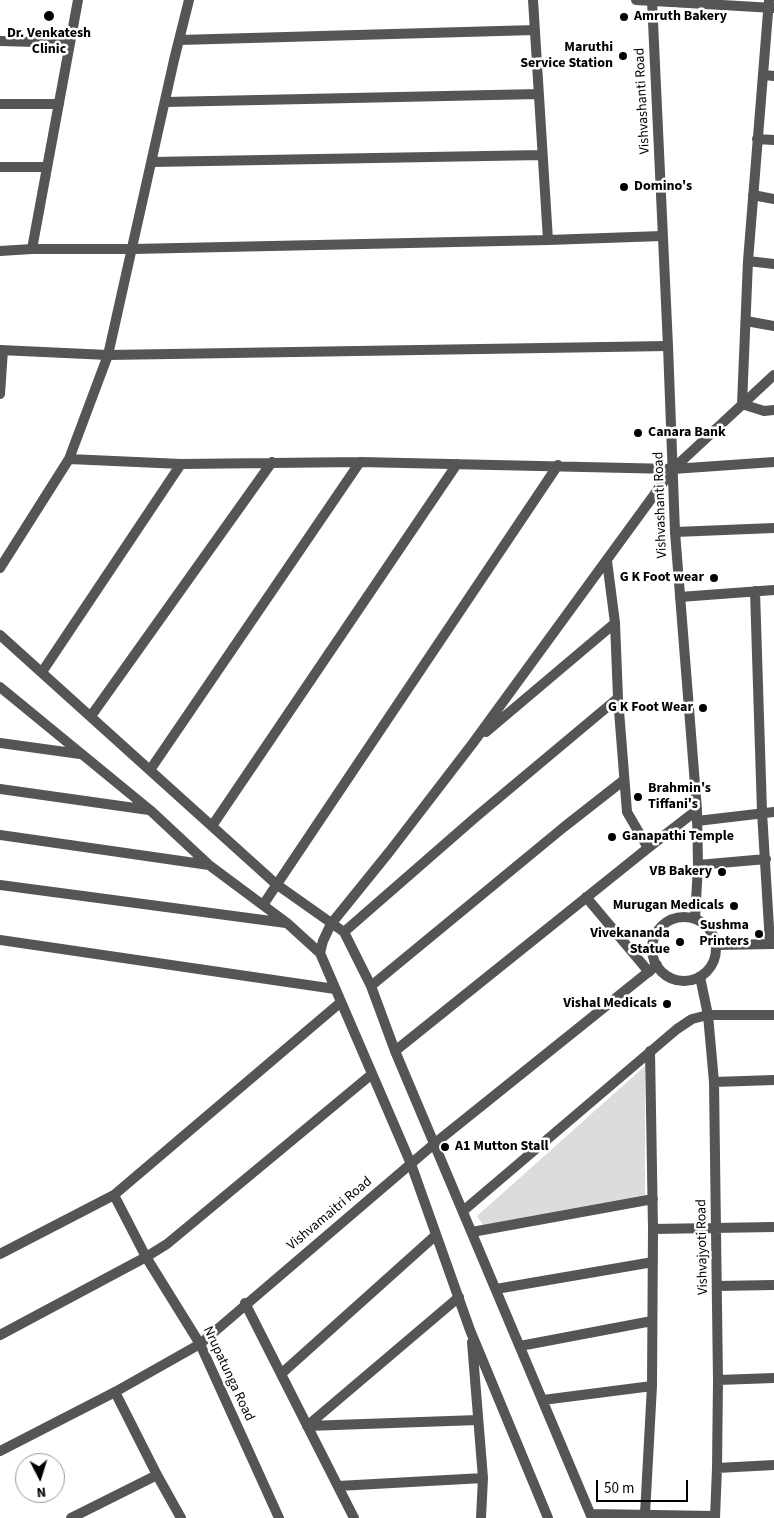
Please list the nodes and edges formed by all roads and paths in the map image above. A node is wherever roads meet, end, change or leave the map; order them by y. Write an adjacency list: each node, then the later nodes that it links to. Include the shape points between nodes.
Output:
1 (78, 0): 10 (street)
2 (189, 0): 8 (street)
3 (533, 0): 7 (street)
4 (636, 0): 5 (street)
5 (652, 1): 6 (street); 24 (street, Vishvashanti Road)
6 (771, 5): 11 (street)
7 (535, 30): 8 (street); 12 (street)
8 (179, 40): 13 (street)
9 (0, 41): 10 (street)
10 (70, 43): 15 (street)
11 (769, 76): 16 (street)
12 (539, 94): 13 (street); 18 (street)
13 (164, 102): 19 (street)
14 (0, 104): 15 (street)
15 (59, 104): 20 (street)
16 (757, 138): 17 (street); 22 (street)
17 (774, 140)
18 (542, 156): 19 (street); 25 (street)
19 (152, 162): 26 (street)
20 (47, 167): 21 (street); 27 (street)
21 (0, 168)
22 (753, 195): 23 (street); 29 (street)
23 (774, 199)
24 (662, 236): 25 (street); 33 (street, Vishvashanti Road)
25 (548, 240): 26 (street)
26 (133, 249): 27 (street); 35 (street)
27 (32, 250): 28 (street)
28 (0, 252)
29 (748, 261): 30 (street); 31 (street)
30 (774, 264)
31 (746, 321): 32 (street); 38 (street)
32 (774, 326)
33 (668, 346): 35 (street); 47 (street, Vishvashanti Road)
34 (2, 350): 35 (street); 37 (street)
35 (108, 355): 40 (street)
36 (774, 375): 38 (street)
37 (0, 394)
38 (742, 404): 39 (street, via 764,411); 47 (street)
39 (774, 410)
40 (69, 459): 44 (street); 51 (street)
41 (272, 462): 42 (street); 44 (street); 60 (street)
42 (360, 462): 45 (street); 64 (street)
43 (774, 462): 47 (street)
44 (181, 464): 57 (street)
45 (457, 464): 46 (street); 71 (street)
46 (558, 465): 47 (street); 77 (street)
47 (674, 469): 49 (street, Vishvashanti Road); 50 (street)
48 (774, 528): 49 (street)
49 (675, 532): 54 (street, Vishvashanti Road)
50 (607, 561): 55 (street); 62 (street)
51 (0, 568)
52 (774, 590): 53 (street)
53 (755, 591): 54 (street); 68 (street)
54 (680, 597): 70 (street, Vishvashanti Road)
55 (615, 623): 59 (street); 62 (street)
56 (0, 635): 57 (street)
57 (42, 672): 60 (street)
58 (0, 688): 63 (street)
59 (618, 698): 65 (street); 84 (street)
60 (91, 716): 64 (street)
61 (0, 743): 63 (street)
62 (473, 743): 83 (street)
63 (81, 754): 67 (street)
64 (150, 770): 71 (street)
65 (624, 780): 73 (street, via 626,812); 91 (street)
66 (0, 789): 67 (street)
67 (150, 810): 75 (street)
68 (762, 812): 69 (street); 70 (street); 74 (street)
69 (774, 812)
70 (697, 816): 73 (street); 76 (street, Vishvashanti Road)
71 (212, 826): 77 (street)
72 (0, 836): 75 (street)
73 (648, 848): 79 (street)
74 (766, 859): 76 (street); 86 (street)
75 (209, 865): 80 (street)
76 (698, 865): 81 (street, Vishvashanti Road)
77 (276, 884): 80 (street); 83 (street)
78 (0, 885): 82 (street)
79 (586, 897): 89 (street); 96 (street)
80 (263, 905): 82 (street)
81 (695, 919): 87 (street, via 711,931); 89 (street, via 674,919 657,932 653,942)
82 (287, 923): 88 (street)
83 (331, 924): 84 (street); 88 (street)
84 (344, 932): 91 (street)
85 (0, 940): 92 (street)
86 (772, 944): 87 (street)
87 (716, 945): 90 (street, via 714,961)
88 (320, 953): 92 (street)
89 (653, 968): 90 (street, via 680,981); 101 (street, Vishvamaitri Road)
90 (700, 977): 94 (street, Vishvajyoti Road)
91 (371, 986): 96 (street)
92 (335, 989): 93 (street)
93 (341, 1002): 98 (street); 103 (street)
94 (708, 1015): 95 (street); 97 (street, via 692,1019); 100 (street, Vishvajyoti Road)
95 (774, 1015)
96 (395, 1051): 101 (street)
97 (650, 1051): 104 (street); 105 (street)
98 (372, 1074): 102 (street); 112 (street, via 167,1244)
99 (774, 1080): 100 (street)
100 (714, 1082): 107 (street, Vishvajyoti Road)
101 (434, 1144): 102 (street, Vishvamaitri Road); 105 (street)
102 (411, 1164): 110 (street); 118 (street, Vishvamaitri Road)
103 (114, 1195): 111 (street); 112 (street, Nrupatunga Road)
104 (653, 1199): 108 (street); 109 (street)
105 (463, 1211): 109 (street)
106 (774, 1227): 107 (street)
107 (717, 1228): 108 (street); 115 (street, Vishvajyoti Road)
108 (653, 1229): 113 (street)
109 (472, 1232): 116 (street)
110 (436, 1235): 117 (street); 124 (street)
111 (0, 1254)
112 (146, 1257): 121 (street); 122 (street, Nrupatunga Road)
113 (653, 1262): 116 (street); 119 (street)
114 (774, 1285): 115 (street)
115 (717, 1286): 126 (street, Vishvajyoti Road)
116 (496, 1289): 123 (street)
117 (459, 1297): 120 (street); 131 (street)
118 (246, 1303): 122 (street, Vishvamaitri Road); 124 (street)
119 (652, 1322): 123 (street); 127 (street)
120 (470, 1330): 130 (street); 146 (street)
121 (0, 1334)
122 (200, 1344): 128 (street, Vishvamaitri Road); 143 (street, Nrupatunga Road)
123 (520, 1346): 129 (street)
124 (281, 1374): 131 (street)
125 (774, 1378): 126 (street)
126 (718, 1380): 134 (street, Vishvajyoti Road)
127 (652, 1386): 129 (street); 138 (street)
128 (115, 1392): 132 (street, Vishvamaitri Road); 135 (street)
129 (543, 1400): 139 (street)
130 (478, 1420): 131 (street); 136 (street)
131 (307, 1426): 137 (street)
132 (0, 1451)
133 (774, 1465): 134 (street)
134 (717, 1468): 141 (street, Vishvajyoti Road)
135 (157, 1475): 140 (street); 142 (street)
136 (483, 1478): 137 (street); 145 (street)
137 (338, 1486): 144 (street)
138 (646, 1514): 139 (street); 141 (street)
139 (592, 1516)
140 (180, 1517)
141 (715, 1517)
142 (71, 1518)
143 (278, 1518)
144 (354, 1518)
145 (481, 1518)
146 (548, 1518)

